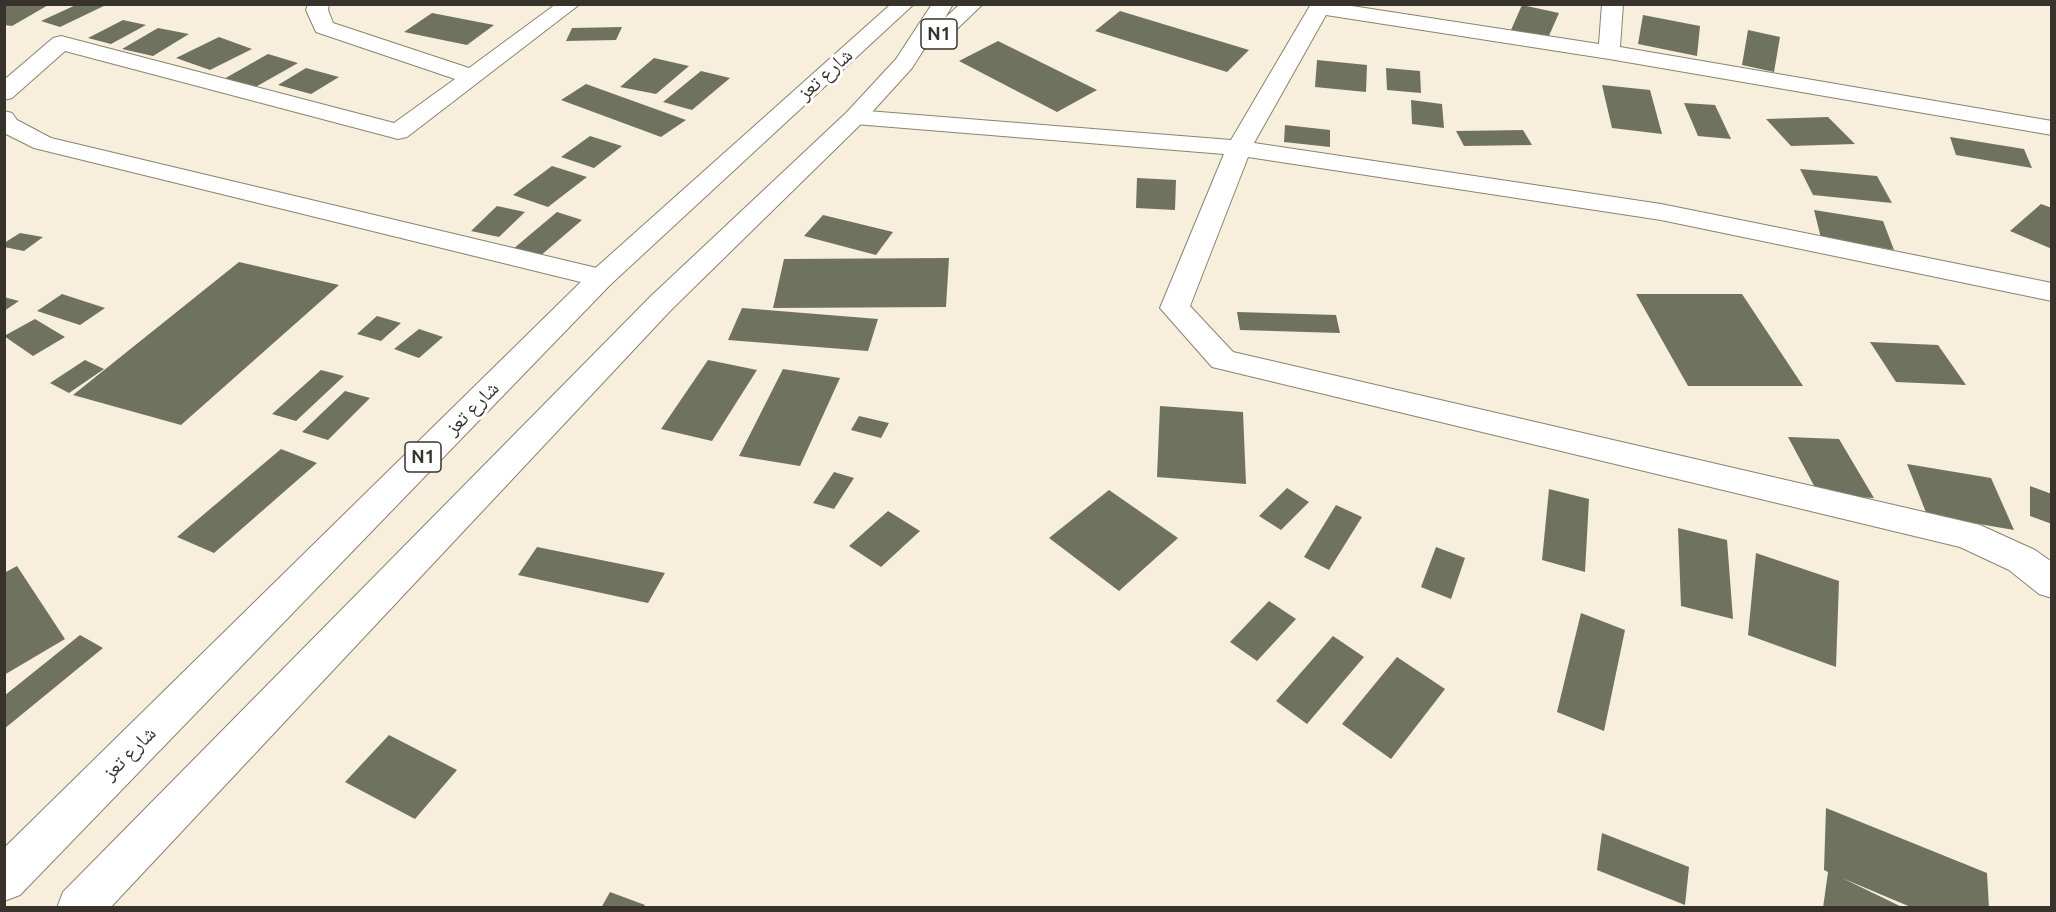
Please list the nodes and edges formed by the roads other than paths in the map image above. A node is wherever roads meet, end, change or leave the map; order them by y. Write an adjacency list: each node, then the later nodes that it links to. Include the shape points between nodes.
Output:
1 (319, 4): 12 (main road, via 317,10 324,27)
2 (570, 4): 12 (main road)
3 (878, 4): 9 (main road, N1)
4 (904, 4): 9 (main road, شارع تعز / N1)
5 (943, 4): 11 (main road, N1)
6 (972, 4): 11 (main road, N1)
7 (1613, 4): 10 (main road)
8 (1321, 6): 10 (main road); 17 (main road)
9 (853, 48): 18 (main road, شارع تعز / N1)
10 (1609, 52): 16 (main road)
11 (904, 63): 14 (main road, N1)
12 (472, 77): 13 (main road, via 398,132 61,43)
13 (4, 93)
14 (855, 117): 17 (main road); 22 (main road, N1, via 661,303)
15 (4, 118): 18 (main road, via 44,143)
16 (2052, 128)
17 (1239, 148): 19 (main road, via 1661,212); 20 (main road, via 1175,308 1223,360 1968,535 2022,560)
18 (601, 278): 21 (main road, شارع تعز / N1)
19 (2052, 292)
20 (2052, 583)
21 (4, 879)
22 (79, 908)

